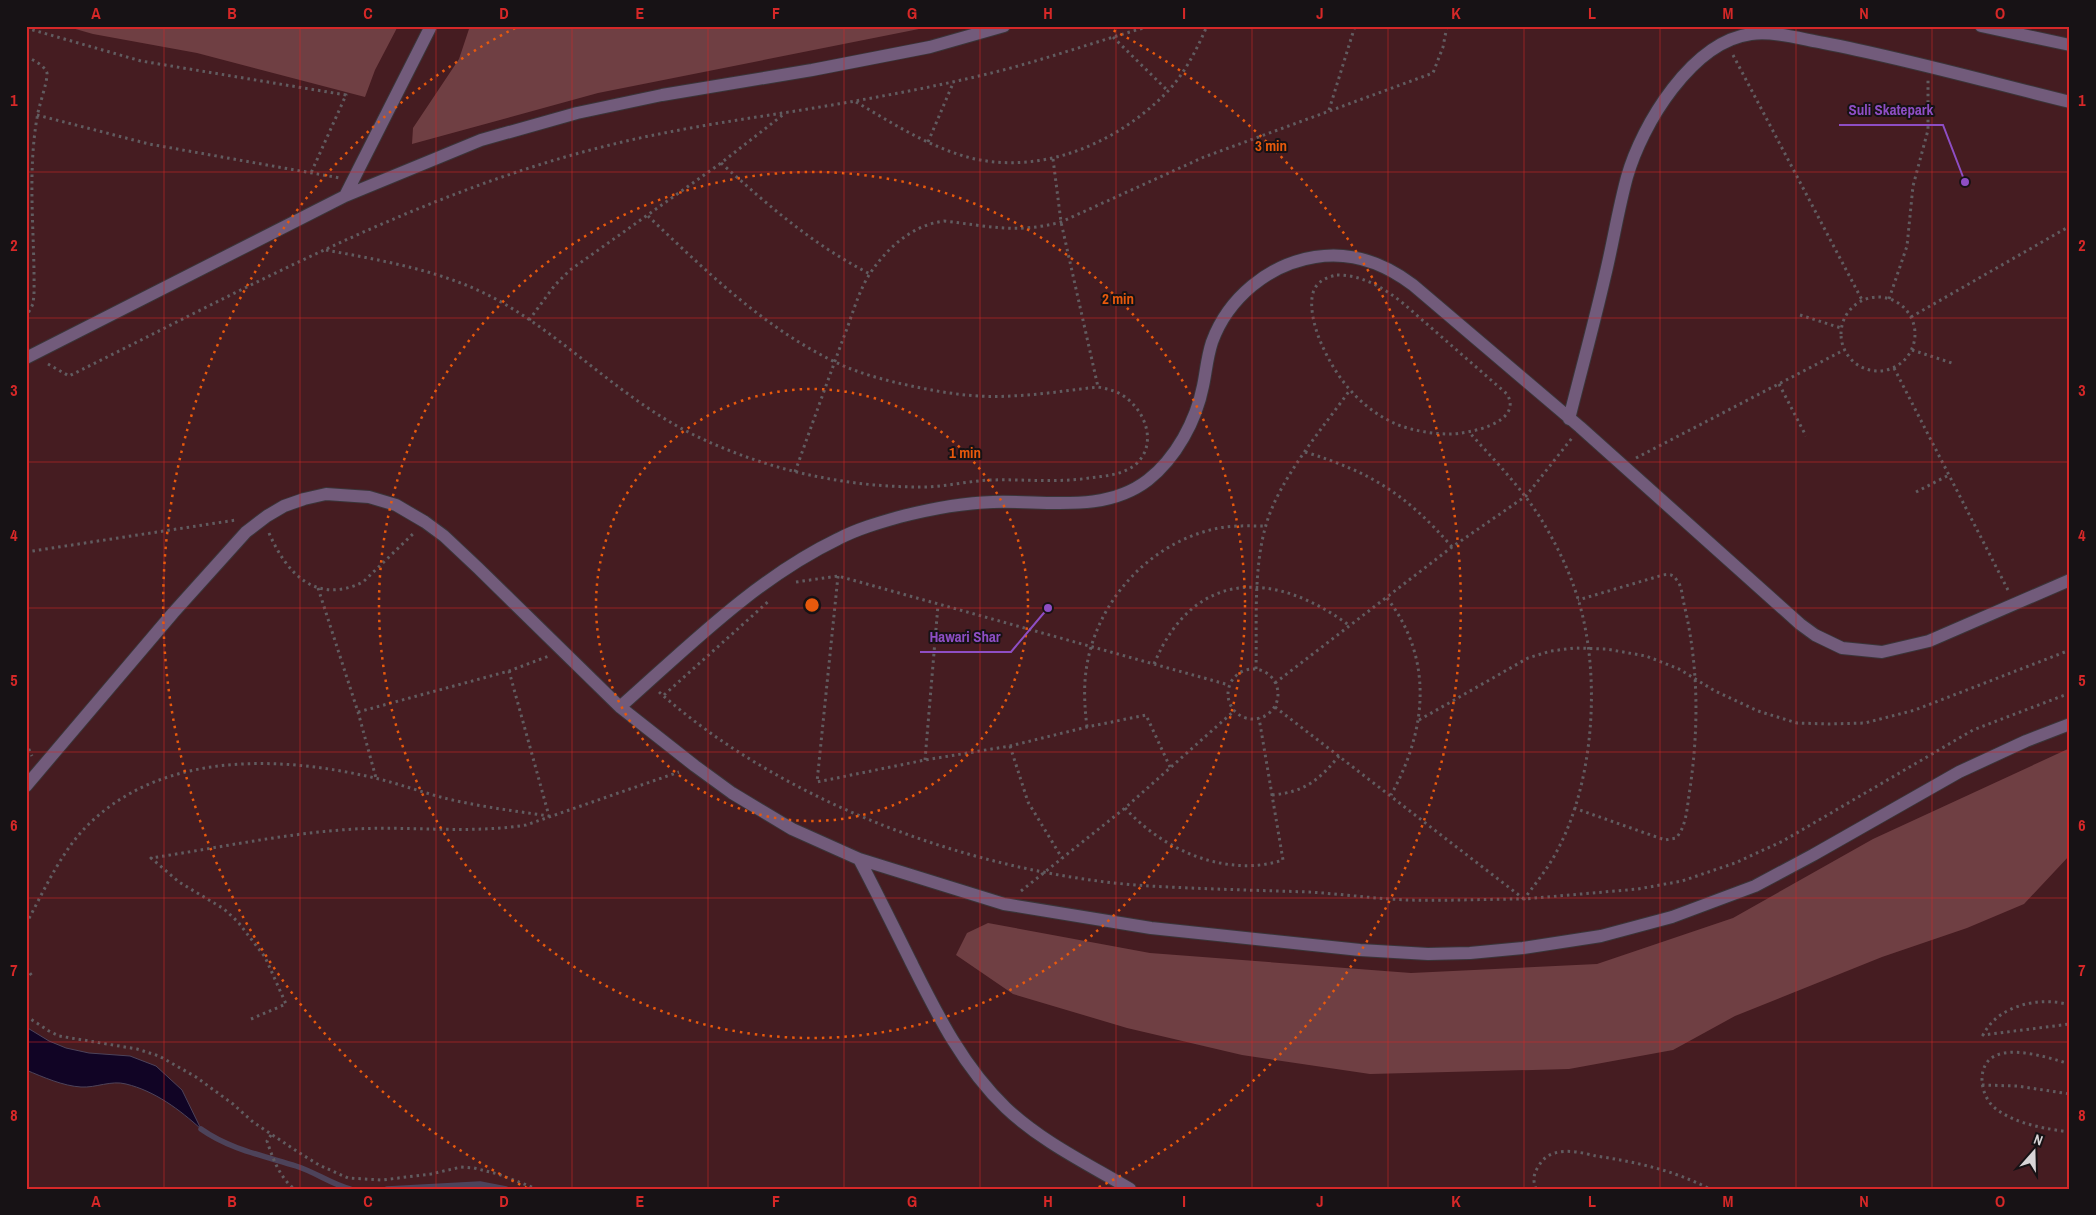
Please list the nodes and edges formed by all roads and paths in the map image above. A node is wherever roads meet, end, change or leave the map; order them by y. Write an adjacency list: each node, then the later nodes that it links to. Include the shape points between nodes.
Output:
1 (431, 26): 25 (street)
2 (1004, 26): 26 (street, via 930,47 662,96 524,126 438,156)
3 (1150, 26): 9 (path)
4 (1207, 26): 15 (path, via 1187,66)
5 (1355, 26): 18 (path)
6 (1447, 26): 18 (path, via 1433,73)
7 (1981, 26): 11 (street)
8 (26, 28): 24 (path, via 141,62 346,95)
9 (1113, 37): 14 (path); 15 (path)
10 (1726, 41): 13 (street, via 1752,34 1778,35); 33 (path); 48 (street, via 1701,58 1675,87 1653,120 1632,163)
11 (2070, 45)
12 (26, 57): 20 (path, via 41,64 46,71)
13 (1928, 67): 17 (street); 32 (path, via 1928,130 1914,186 1907,246)
14 (954, 81): 16 (path); 21 (path)
15 (1168, 91): 22 (path, via 1119,131 1074,154)
16 (855, 101): 19 (path); 21 (path)
17 (2070, 102)
18 (1329, 110): 28 (path, via 1204,157)
19 (786, 113): 23 (path); 30 (path, via 606,146 447,198)
20 (37, 116): 24 (path, via 141,142); 35 (path, via 31,185 34,294)
21 (928, 142): 22 (path, via 976,159 1013,162)
22 (1053, 159): 28 (path)
23 (721, 163): 27 (path); 31 (path, via 801,232)
24 (311, 173): 25 (path)
25 (354, 180): 26 (street)
26 (345, 196): 41 (street)
27 (648, 216): 37 (path, via 570,270); 42 (path, via 733,294 800,342)
28 (1061, 222): 31 (path, via 1008,229 933,222 896,243); 46 (path)
29 (2070, 226): 36 (path)
30 (326, 250): 37 (path, via 416,268 458,281 508,305); 41 (path, via 69,376)
31 (870, 274): 42 (path)
32 (1889, 299): 33 (path, via 1874,297); 36 (path, via 1903,307)
33 (1862, 300): 38 (path, via 1847,312)
34 (1800, 315): 38 (path)
35 (26, 317)
36 (1911, 317): 40 (path, via 1915,333)
37 (529, 320): 53 (path, via 610,383 670,422 710,442)
38 (1841, 328): 39 (path)
39 (1844, 350): 44 (path, via 1850,360 1864,369 1881,371); 45 (path)
40 (1912, 350): 43 (path); 44 (path)
41 (30, 356)
42 (835, 362): 46 (path, via 877,378 948,394 1012,396); 53 (path)
43 (1952, 363)
44 (1894, 368): 54 (path)
45 (1779, 384): 50 (path); 52 (path)
46 (1098, 387): 53 (path, via 1124,396 1140,412 1146,425 1148,440 1141,457 1136,464 1120,473 1073,480 989,480 929,487 873,485)
47 (1350, 390): 49 (path, via 1374,411 1401,426 1432,433); 49 (path, via 1339,376 1316,331 1312,309 1317,285 1321,280 1337,275 1361,278 1387,291 1507,394 1510,406 1507,414 1494,423); 51 (path)
48 (1574, 423): 52 (street); 56 (path); 82 (street, via 1397,273 1368,260 1338,256 1294,261 1249,288 1226,314 1211,345 1192,421 1170,457 1149,479 1125,494 1100,502 972,503 926,510 866,527 812,552 750,595)
49 (1468, 432): 56 (path)
50 (1806, 436)
51 (1305, 452): 60 (path, via 1282,489); 61 (path, via 1332,460 1378,481 1427,518)
52 (1622, 465): 71 (street, via 1800,624 1842,648 1882,652 1914,645)
53 (795, 472)
54 (1949, 474): 55 (path); 71 (path)
55 (1916, 492)
56 (1526, 496): 61 (path); 70 (path, via 1554,542)
57 (263, 519): 59 (street, via 284,506 326,494 369,497 396,505); 66 (path, via 281,558 297,576); 101 (street, via 246,532 179,606)
58 (238, 520): 62 (path)
59 (425, 522): 66 (path, via 363,582 342,589); 77 (street, via 444,536)
60 (1265, 526): 67 (path); 74 (path, via 1220,528 1179,541 1159,553 1119,590 1107,608)
61 (1452, 547): 68 (path)
62 (26, 552)
63 (838, 576): 65 (path, via 798,581); 72 (path); 97 (path, via 816,782)
64 (2070, 580): 71 (street)
65 (792, 585)
66 (318, 588): 90 (path)
67 (1258, 588): 73 (path, via 1287,592 1318,604); 78 (path, via 1220,592 1187,612 1165,640); 79 (path)
68 (1387, 598): 73 (path); 92 (path, via 1398,612 1412,644 1420,681)
69 (772, 599): 86 (path)
70 (1578, 600): 75 (path); 81 (path, via 1662,575 1675,577 1687,616)
71 (2015, 603)
72 (938, 605): 74 (path); 97 (path)
73 (1350, 626): 83 (path)
74 (1091, 647): 78 (path); 94 (path, via 1085,680)
75 (1589, 648): 81 (path, via 1646,656); 92 (path, via 1551,651 1528,658); 105 (path, via 1589,749)
76 (2070, 650): 81 (path, via 1915,710 1865,723 1813,724 1779,719 1728,698)
77 (562, 651): 80 (path); 87 (street)
78 (1154, 664): 84 (path)
79 (1256, 669): 83 (path, via 1271,676); 84 (path, via 1240,672)
80 (509, 671): 90 (path); 106 (path)
81 (1696, 679): 105 (path, via 1695,747 1680,834 1672,840 1665,840)
82 (648, 682): 87 (street); 109 (path, via 684,714 725,743 786,781 850,813 987,859)
83 (1275, 683): 88 (path, via 1278,699)
84 (1229, 685): 89 (path, via 1229,702)
85 (2070, 693): 110 (path, via 1974,730 1783,841 1735,863 1682,881 1638,889)
86 (664, 695)
87 (620, 706): 98 (street)
88 (1275, 707): 91 (path); 96 (path)
89 (1234, 711): 91 (path, via 1247,719); 99 (path)
90 (358, 712): 100 (path)
91 (1259, 718): 102 (path)
92 (1419, 720): 103 (path, via 1409,756)
93 (2070, 724): 111 (street, via 2026,740 1959,772 1754,886 1672,917 1567,942 1470,953 1360,950 1151,928)
94 (1087, 727): 95 (path); 99 (path, via 1146,715)
95 (1010, 746): 97 (path); 107 (path, via 1028,802)
96 (1339, 756): 102 (path, via 1305,788); 103 (path)
97 (925, 760)
98 (695, 766): 106 (path); 108 (street, via 761,812)
99 (1170, 767): 104 (path)
100 (376, 778): 106 (path, via 488,808); 112 (path, via 293,764 253,763 182,773 138,789 104,811 78,836 57,866)
101 (26, 786)
102 (1272, 795): 104 (path, via 1283,860 1259,866 1220,863 1186,852 1145,828)
103 (1390, 795): 110 (path)
104 (1125, 808): 107 (path)
105 (1574, 808): 110 (path, via 1559,848)
106 (549, 816): 117 (path, via 526,825 484,830 380,828 329,831 150,858 180,882 224,909 264,957 286,1004)
107 (1062, 858): 109 (path)
108 (860, 860): 111 (street); 126 (street, via 938,1016 981,1080 1006,1108 1043,1138)
109 (1044, 872): 110 (path, via 1134,885 1311,892 1409,900); 111 (path)
110 (1524, 899)
111 (1004, 904)
112 (26, 924)
113 (26, 968): 114 (path)
114 (32, 976)
115 (2070, 1005): 118 (path, via 2043,1001 2018,1006 1992,1021 1983,1035)
116 (26, 1016): 123 (path, via 59,1036 137,1049 159,1056 196,1077)
117 (250, 1019)
118 (2070, 1024)
119 (2070, 1064): 120 (path, via 2027,1053 2003,1052 1985,1065)
120 (1982, 1085): 121 (path, via 2017,1086); 122 (path, via 1990,1102 2008,1116)
121 (2070, 1094)
122 (2070, 1132)
123 (271, 1135): 124 (path, via 267,1141 278,1169 285,1182); 125 (path, via 319,1165 348,1178 382,1180 461,1167 498,1174)
124 (294, 1189)
125 (537, 1189)
126 (1130, 1189)
127 (1536, 1189): 128 (path, via 1534,1181 1538,1167 1548,1155 1557,1152 1643,1163)
128 (1710, 1189)

